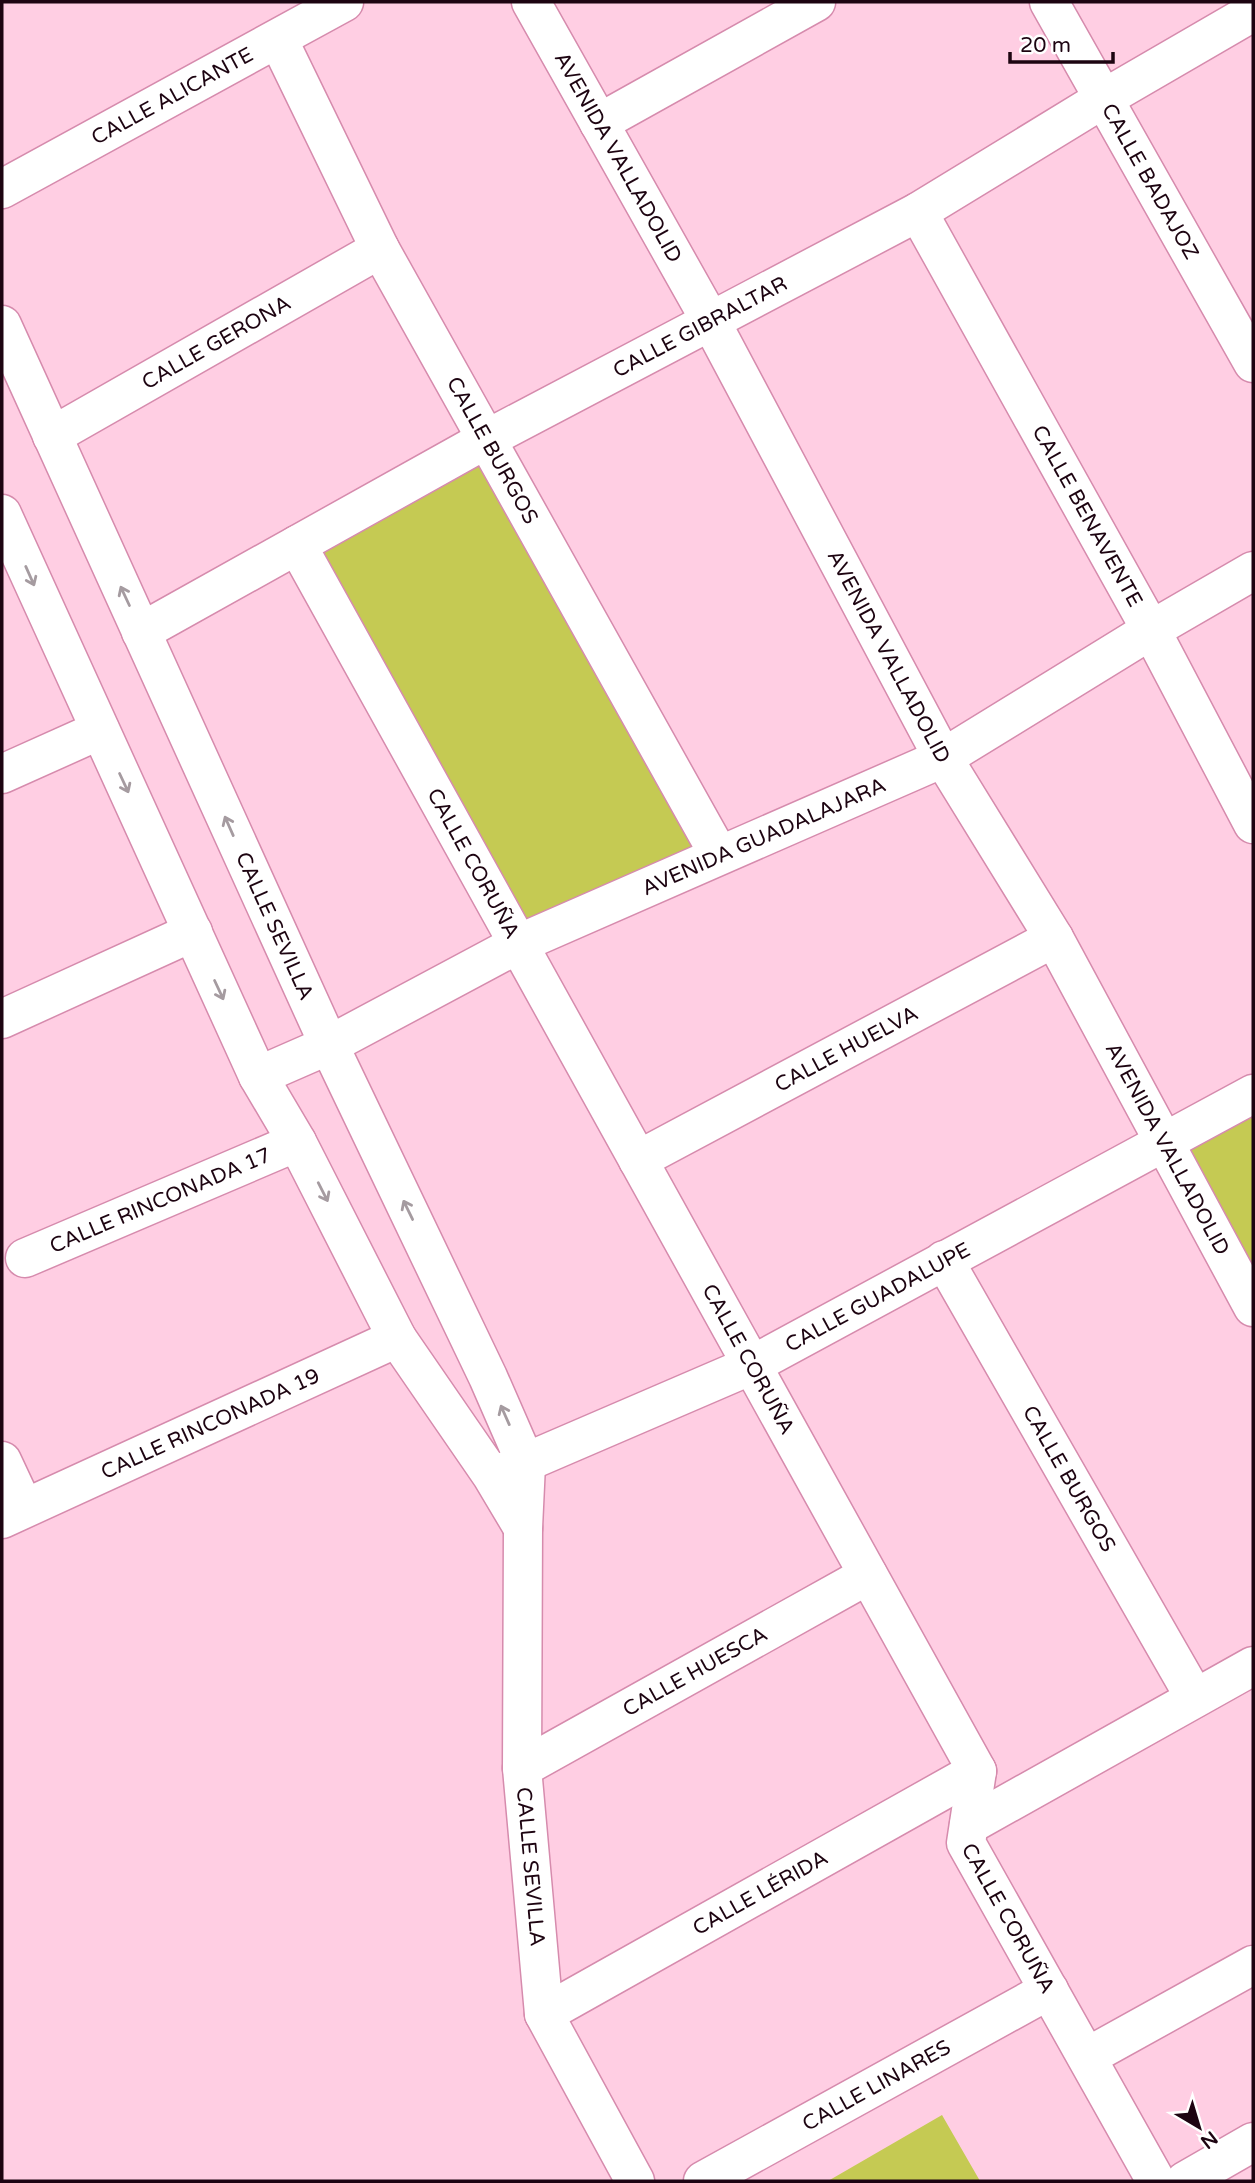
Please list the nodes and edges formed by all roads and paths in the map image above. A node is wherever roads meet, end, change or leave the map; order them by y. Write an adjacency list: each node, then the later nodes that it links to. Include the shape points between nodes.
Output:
1 (344, 2): 6 (street, CALLE ALICANTE)
2 (531, 2): 8 (street, AVENIDA VALLADOLID)
3 (816, 2): 8 (street)
4 (1049, 2): 7 (street, CALLE BADAJOZ)
5 (1253, 12): 7 (street, CALLE GIBRALTAR)
6 (278, 38): 9 (street, CALLE ALICANTE); 11 (street, CALLE BURGOS)
7 (1103, 99): 10 (street, CALLE GIBRALTAR); 14 (street, CALLE BADAJOZ)
8 (600, 123): 12 (street, AVENIDA VALLADOLID)
9 (2, 189)
10 (918, 212): 12 (street, CALLE GIBRALTAR); 21 (street, CALLE BENAVENTE)
11 (380, 249): 16 (street, CALLE GERONA); 17 (street, CALLE BURGOS)
12 (710, 320): 17 (street, CALLE GIBRALTAR); 24 (street, AVENIDA VALLADOLID)
13 (2, 325): 15 (street, CALLE SEVILLA)
14 (1253, 363)
15 (11, 368): 16 (street, CALLE SEVILLA)
16 (52, 436): 22 (street, CALLE SEVILLA, one-way to 16)
17 (485, 439): 19 (street, CALLE GIBRALTAR); 27 (street, CALLE BURGOS)
18 (3, 521): 23 (street, one-way to 23)
19 (297, 545): 22 (street, CALLE GIBRALTAR); 30 (street, CALLE CORUÑA)
20 (1253, 571): 21 (street, AVENIDA GUADALAJARA)
21 (1152, 630): 24 (street, AVENIDA GUADALAJARA); 26 (street, CALLE BENAVENTE)
22 (141, 632): 32 (street, CALLE SEVILLA, one-way to 22)
23 (100, 730): 25 (street); 28 (street, one-way to 28)
24 (943, 758): 27 (street, AVENIDA GUADALAJARA); 29 (street, AVENIDA VALLADOLID)
25 (2, 774)
26 (1253, 824)
27 (719, 855): 30 (street, AVENIDA GUADALAJARA)
28 (193, 932): 31 (street); 33 (street, one-way to 33)
29 (1054, 938): 35 (street, AVENIDA VALLADOLID); 37 (street, CALLE HUELVA)
30 (518, 944): 32 (street, AVENIDA GUADALAJARA); 37 (street, CALLE CORUÑA)
31 (2, 1019)
32 (329, 1045): 33 (street, AVENIDA GUADALAJARA); 44 (street, CALLE SEVILLA, one-way to 32, via 488,1377)
33 (258, 1076): 36 (street)
34 (1253, 1094): 35 (street, CALLE GUADALUPE)
35 (1164, 1141): 39 (street, CALLE GUADALUPE); 40 (street, AVENIDA VALLADOLID)
36 (297, 1142): 38 (street, CALLE RINCONADA 17); 41 (street, one-way to 41)
37 (638, 1160): 42 (street, CALLE CORUÑA)
38 (24, 1258)
39 (944, 1260): 42 (street, CALLE GUADALUPE); 48 (street, CALLE BURGOS)
40 (1253, 1307)
41 (397, 1338): 44 (street); 45 (street, CALLE RINCONADA 19)
42 (752, 1365): 44 (street, CALLE GUADALUPE); 46 (street, CALLE CORUÑA)
43 (2, 1461): 45 (street)
44 (509, 1470): 49 (street, CALLE SEVILLA, via 523,1528)
45 (13, 1514)
46 (868, 1575): 49 (street, CALLE HUESCA); 50 (street, CALLE CORUÑA)
47 (1253, 1666): 48 (street)
48 (1195, 1698): 51 (street)
49 (522, 1768): 54 (street, CALLE SEVILLA)
50 (978, 1771): 51 (street, CALLE CORUÑA); 54 (street, CALLE LÉRIDA)
51 (969, 1825): 53 (street, CALLE CORUÑA, via 966,1843)
52 (1253, 1965): 55 (street)
53 (1049, 1990): 55 (street, CALLE CORUÑA); 58 (street, CALLE LINARES)
54 (544, 2014): 57 (street, CALLE SEVILLA)
55 (1087, 2057): 59 (street, CALLE CORUÑA)
56 (1253, 2143): 60 (street)
57 (635, 2181)
58 (703, 2181)
59 (1156, 2181)
60 (1185, 2181)

